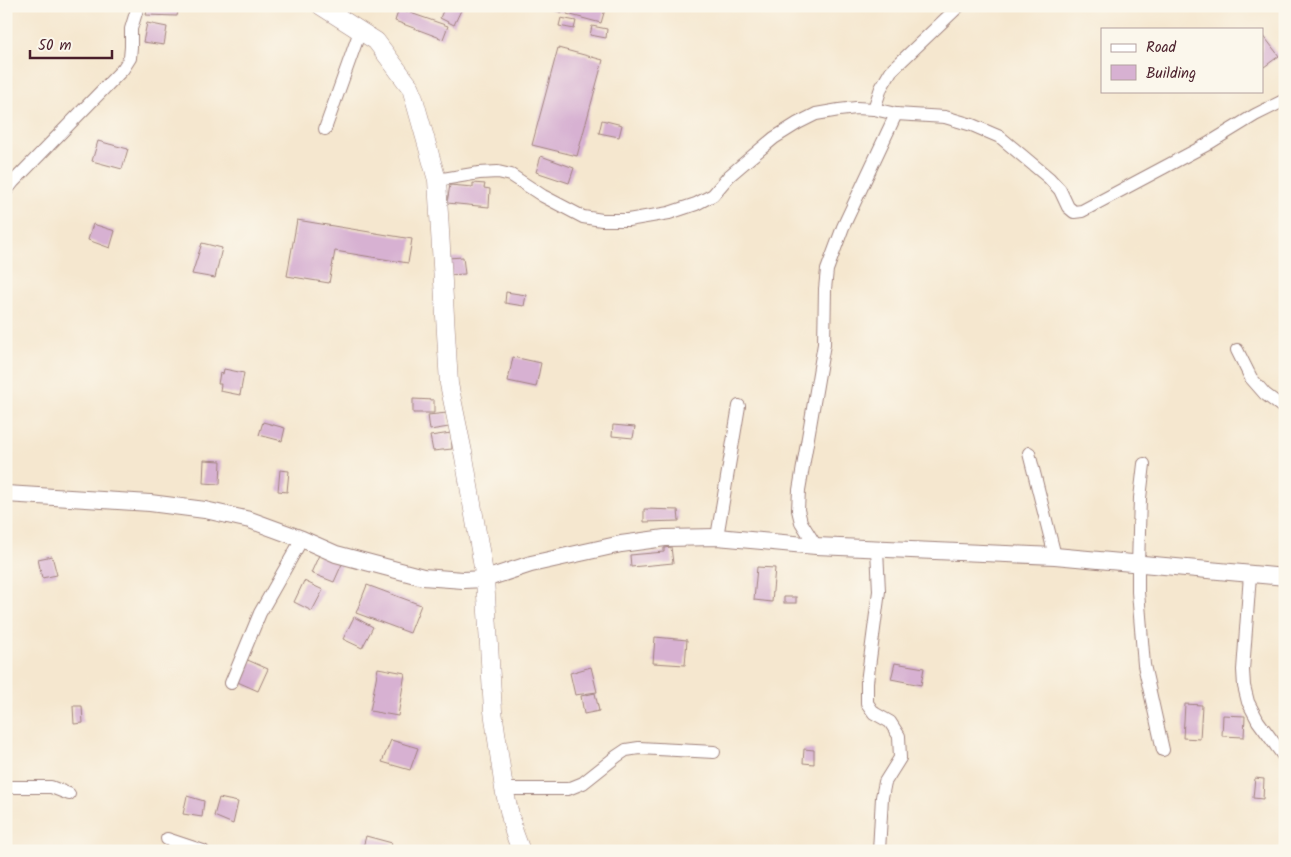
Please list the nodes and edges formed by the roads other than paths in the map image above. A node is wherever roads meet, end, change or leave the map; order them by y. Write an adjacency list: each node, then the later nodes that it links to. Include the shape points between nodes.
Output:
1 (138, 6): 10 (street, via 130,29 130,58 123,69)
2 (321, 6): 4 (main road)
3 (959, 6): 6 (street, via 892,71 881,88)
4 (360, 31): 8 (street); 9 (main road, via 376,41 411,88)
5 (1285, 100): 7 (street, via 1099,202 1074,212 1049,178 1000,137 945,117)
6 (874, 109): 7 (street); 9 (street, via 856,108 816,114 774,138 729,176 713,195 670,213 628,220 584,217 511,175 498,172)
7 (896, 114): 19 (street, via 843,227 827,270 824,344 798,510 800,522)
8 (325, 129)
9 (437, 180): 25 (main road, via 449,384)
10 (6, 191)
11 (1237, 350): 13 (street, via 1251,378)
12 (739, 406): 17 (street)
13 (1285, 410)
14 (1029, 453): 21 (street)
15 (1144, 464): 22 (street)
16 (6, 494): 18 (street, via 141,502 205,510 250,520)
17 (716, 537): 19 (street); 25 (street, via 665,538 621,544 531,564)
18 (302, 539): 25 (street, via 336,554 423,577); 26 (street, via 260,613)
19 (816, 546): 20 (street)
20 (877, 549): 21 (street); 36 (street, via 879,591 867,703 874,713 890,722 899,736 900,758 885,782)
21 (1055, 556): 22 (street)
22 (1138, 565): 23 (street); 27 (street, via 1144,665)
23 (1250, 575): 24 (street); 29 (street, via 1244,686 1258,721)
24 (1285, 577)
25 (485, 579): 31 (main road, via 492,711)
26 (230, 682)
27 (1163, 750)
28 (714, 752): 31 (street, via 626,750 583,783 568,789)
29 (1285, 758)
30 (6, 787): 32 (street, via 52,787)
31 (504, 789): 35 (main road)
32 (69, 794)
33 (167, 838): 34 (street)
34 (203, 851)
35 (521, 851)
36 (879, 851)

